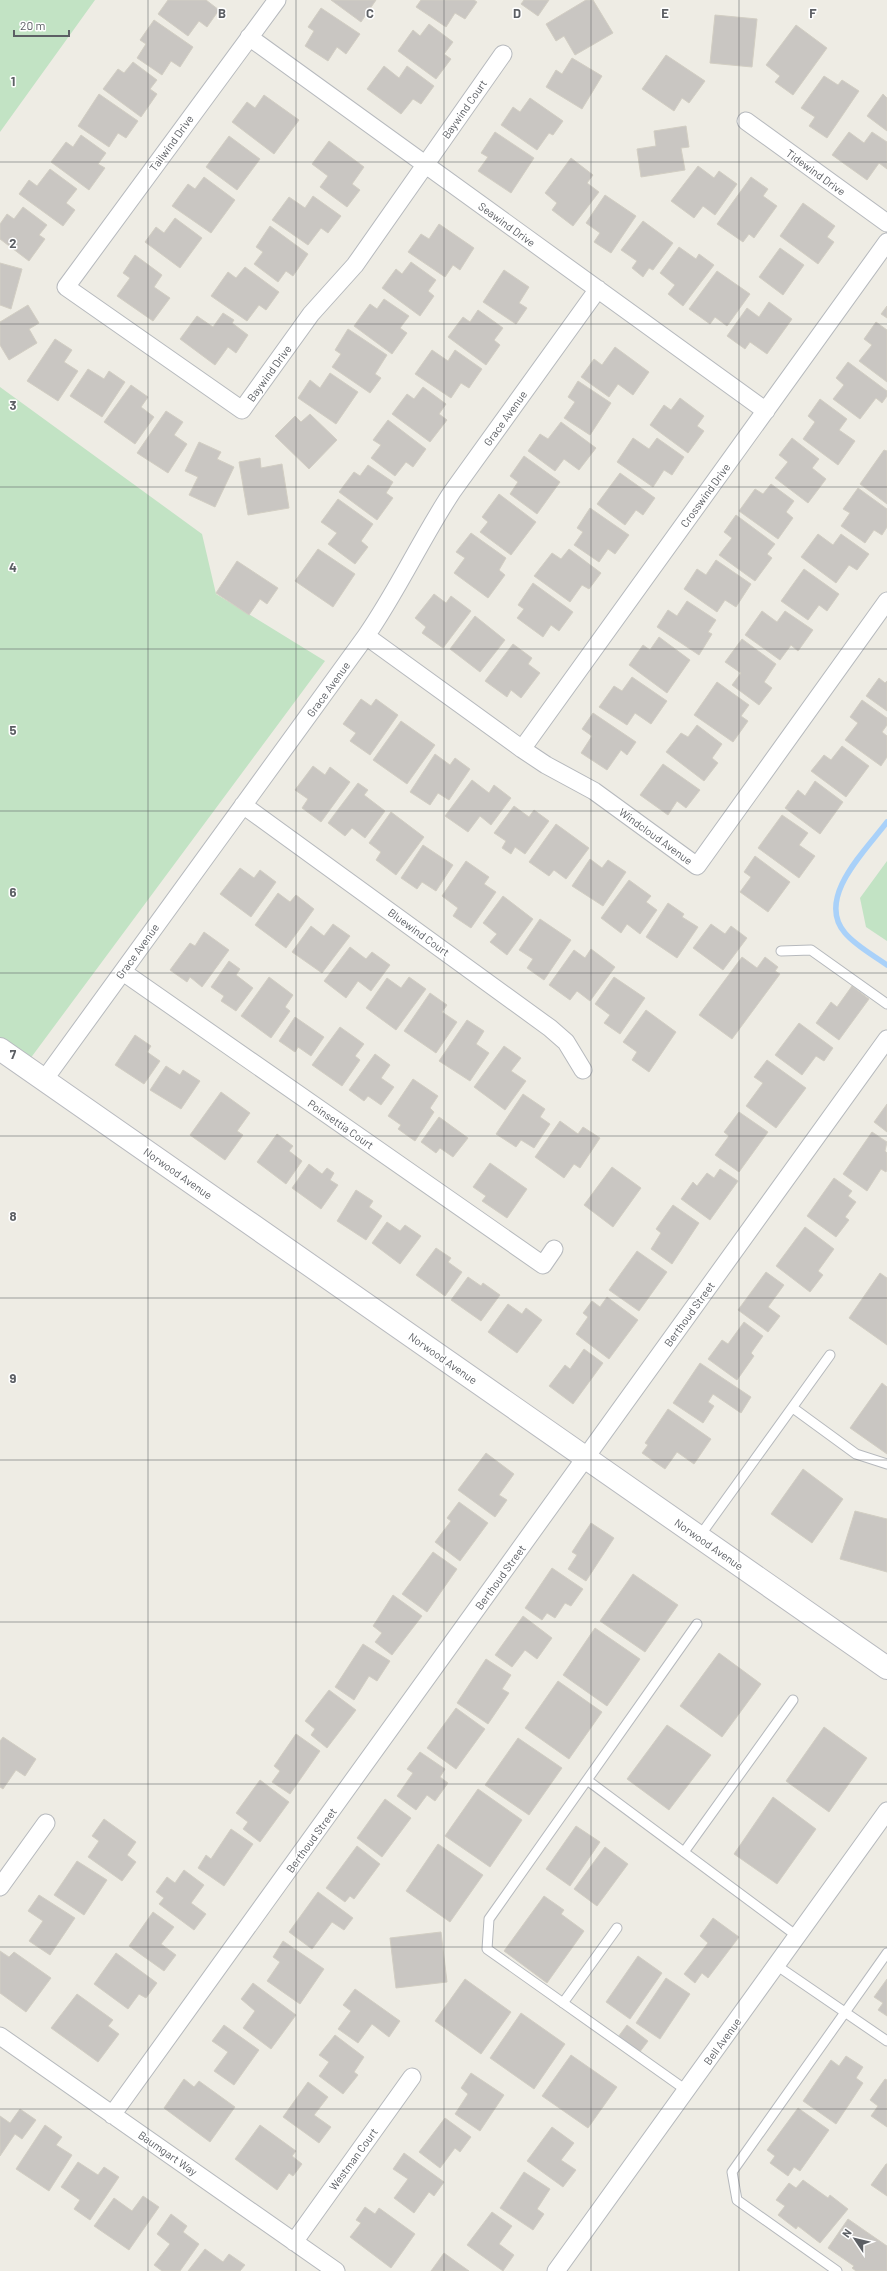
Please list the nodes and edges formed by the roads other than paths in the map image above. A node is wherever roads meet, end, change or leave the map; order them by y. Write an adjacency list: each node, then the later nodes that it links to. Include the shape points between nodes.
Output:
1 (277, 0): 2 (street, Tailwind Drive)
2 (249, 37): 5 (street, Seawind Drive); 8 (street, Tailwind Drive)
3 (503, 54): 5 (street, Baywind Court)
4 (746, 121): 6 (street, Tidewind Drive)
5 (426, 165): 8 (street, Baywind Drive, via 355,264 311,314 242,410); 9 (street, Seawind Drive)
6 (887, 223)
7 (887, 242): 10 (street, Crosswind Drive)
8 (66, 287)
9 (598, 289): 10 (street, Seawind Drive); 12 (street, Grace Avenue, via 433,520 389,603)
10 (766, 411): 13 (street, Crosswind Drive)
11 (887, 601): 13 (street, Windcloud Avenue, via 697,866 594,791)
12 (366, 636): 13 (street, Windcloud Avenue); 14 (street, Grace Avenue)
13 (522, 749)
14 (243, 805): 16 (street, Grace Avenue); 20 (street, Bluewind Court, via 550,1028 566,1042)
15 (780, 951): 17 (lane, via 811,950)
16 (122, 972): 21 (street, Grace Avenue); 22 (street, Poinsettia Court, via 543,1266)
17 (887, 1004)
18 (887, 1039): 25 (street, Berthoud Street)
19 (0, 1049): 21 (main road, Norwood Avenue)
20 (583, 1070)
21 (44, 1080): 25 (main road, Norwood Avenue)
22 (554, 1249)
23 (830, 1355): 24 (lane)
24 (793, 1408): 26 (lane, via 856,1454); 27 (lane)
25 (586, 1458): 27 (main road, Norwood Avenue); 46 (street, Berthoud Street)
26 (887, 1464)
27 (699, 1537): 29 (main road, Norwood Avenue)
28 (697, 1624): 31 (lane)
29 (887, 1668)
30 (793, 1700): 34 (lane)
31 (587, 1780): 34 (lane); 40 (lane, via 489,1919 487,1949)
32 (887, 1811): 37 (street, Bell Avenue)
33 (46, 1823): 35 (street)
34 (684, 1852): 37 (lane)
35 (0, 1887)
36 (617, 1928): 40 (lane)
37 (797, 1936): 39 (street, Bell Avenue)
38 (887, 1953): 41 (lane)
39 (776, 1965): 41 (lane); 45 (street, Bell Avenue)
40 (564, 2003): 45 (lane)
41 (845, 2012): 43 (lane); 50 (lane, via 732,2172 736,2200)
42 (0, 2036): 46 (street, Baumgart Way)
43 (887, 2041)
44 (412, 2077): 47 (street, Westman Court)
45 (686, 2090): 49 (street, Bell Avenue)
46 (112, 2114): 47 (street, Baumgart Way)
47 (294, 2242): 48 (street, Baumgart Way)
48 (336, 2271)
49 (556, 2271)
50 (837, 2271)

